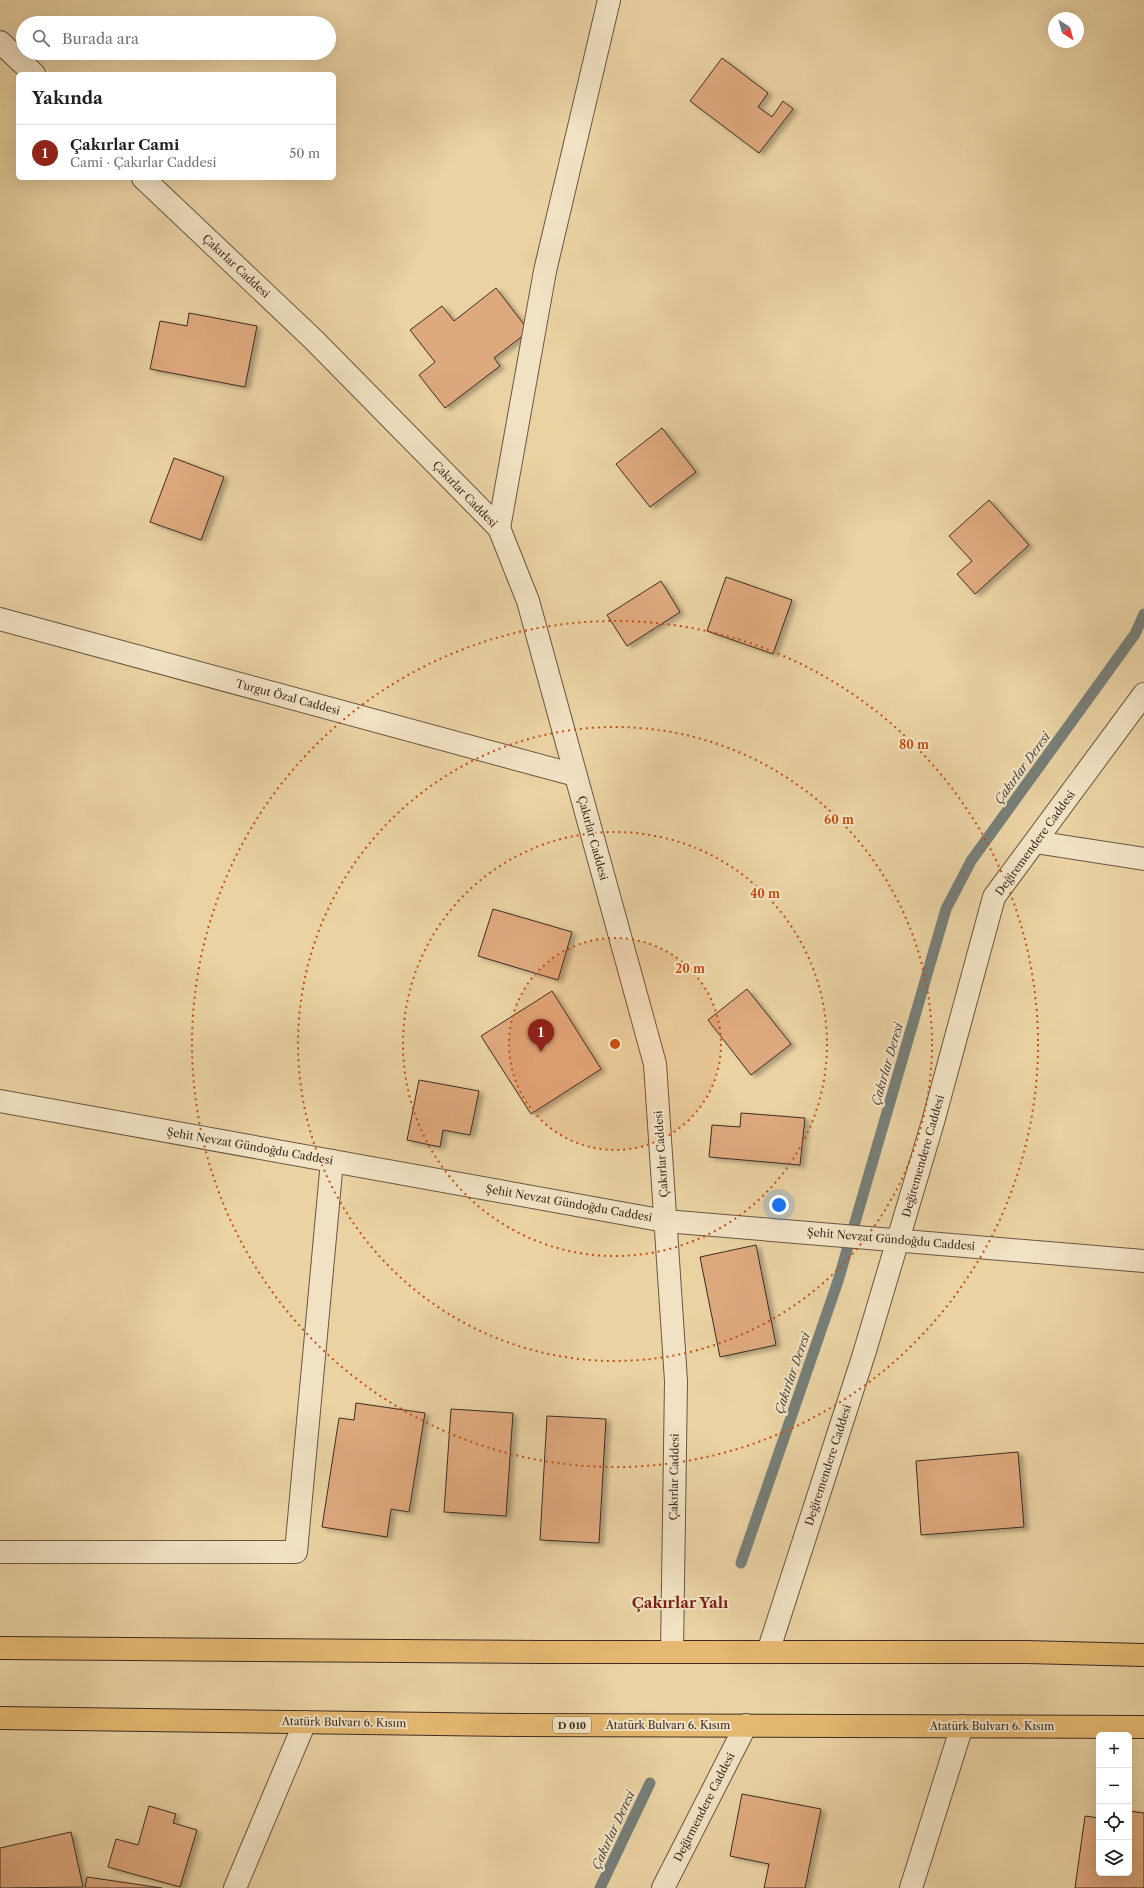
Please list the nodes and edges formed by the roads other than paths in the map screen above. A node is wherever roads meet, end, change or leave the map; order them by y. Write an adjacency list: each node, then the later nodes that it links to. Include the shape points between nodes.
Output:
1 (609, 0): 7 (street, via 545,271)
2 (0, 42): 3 (street)
3 (16, 57)
4 (19, 60): 5 (street)
5 (32, 72)
6 (145, 180): 7 (street, Çakırlar Caddesi, via 314,340)
7 (499, 528): 10 (street, Çakırlar Caddesi, via 528,601)
8 (0, 619): 10 (street, Turgut Özal Caddesi)
9 (1144, 694): 11 (street, Değiremendere Caddesi)
10 (575, 775): 15 (street, Çakırlar Caddesi, via 655,1064)
11 (1035, 842): 12 (street); 16 (street, Değiremendere Caddesi, via 994,897)
12 (1144, 859)
13 (0, 1101): 14 (street, Şehit Nevzat Gündoğdu Caddesi)
14 (332, 1161): 15 (street, Şehit Nevzat Gündoğdu Caddesi); 18 (street, via 296,1552)
15 (665, 1221): 16 (street, Şehit Nevzat Gündoğdu Caddesi); 20 (street, Çakırlar Caddesi, via 676,1381)
16 (898, 1240): 17 (street, Şehit Nevzat Gündoğdu Caddesi); 21 (street, Değiremendere Caddesi)
17 (1144, 1261)
18 (0, 1552)
19 (0, 1648): 20 (highway)
20 (672, 1652): 21 (highway)
21 (768, 1652): 22 (highway, via 1026,1652)
22 (1144, 1655)
23 (0, 1718): 24 (highway, Atatürk Bulvarı 6. Kısım / D 010)
24 (305, 1722): 25 (highway, Atatürk Bulvarı 6. Kısım / D 010); 28 (street)
25 (746, 1725): 26 (highway, Atatürk Bulvarı 6. Kısım / D 010); 29 (street, Değirmendere Caddesi)
26 (962, 1726): 27 (highway, Atatürk Bulvarı 6. Kısım / D 010); 30 (street)
27 (1144, 1727)
28 (235, 1888)
29 (662, 1888)
30 (911, 1888)

